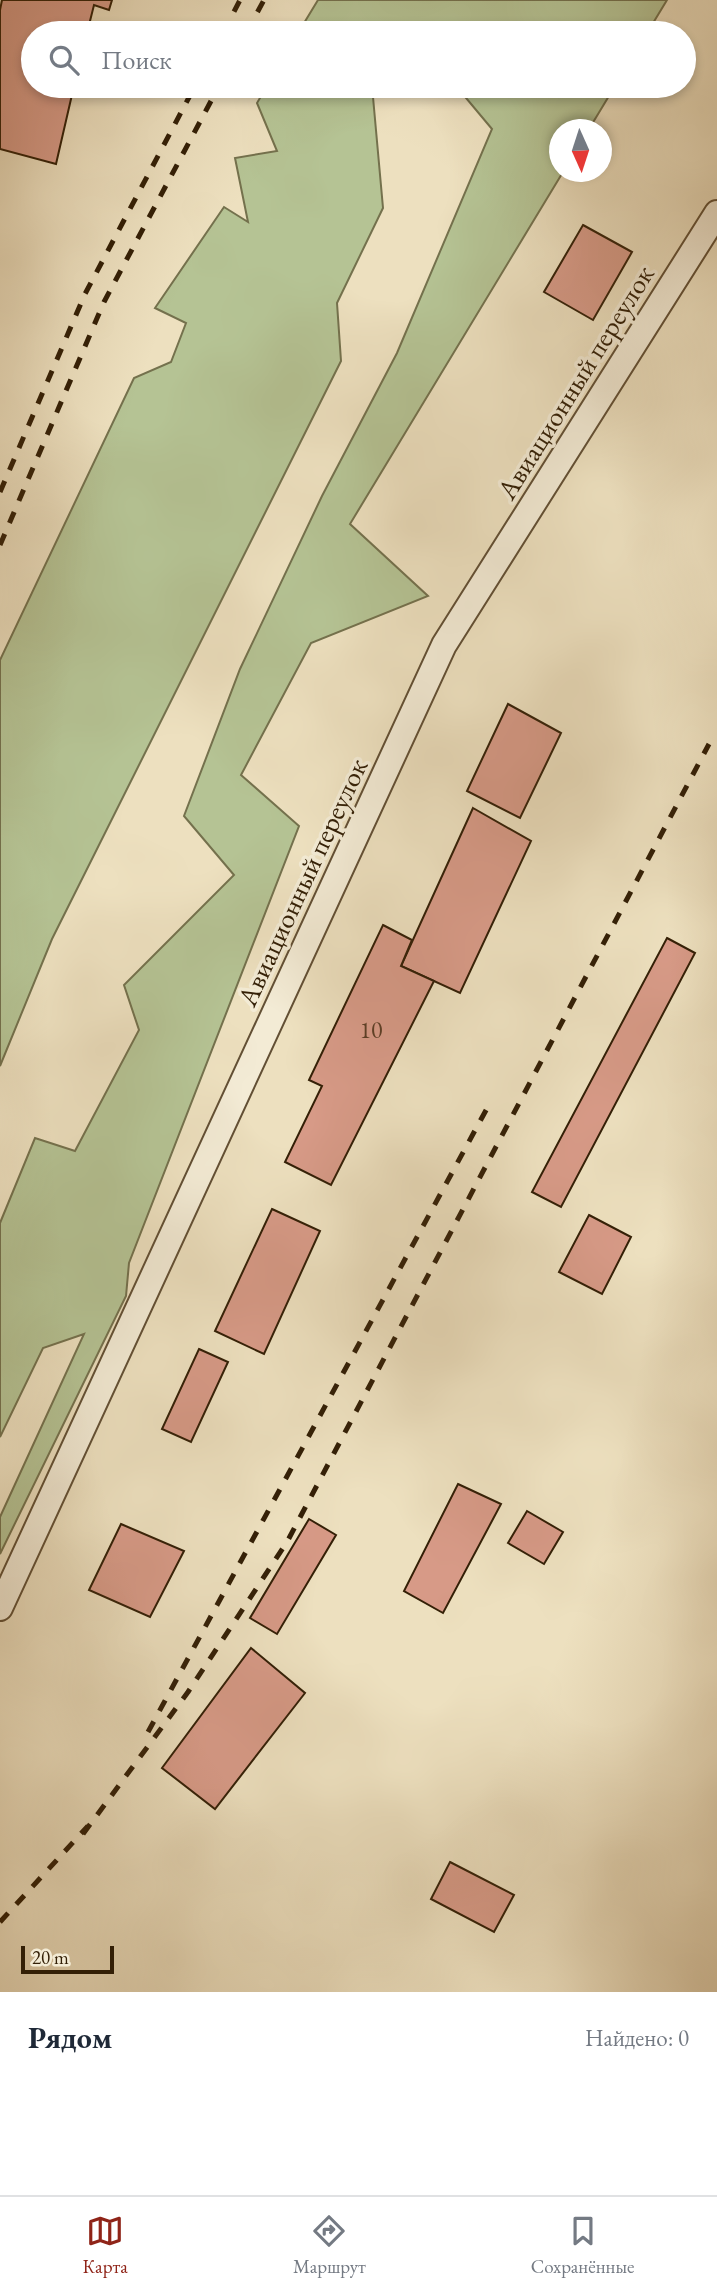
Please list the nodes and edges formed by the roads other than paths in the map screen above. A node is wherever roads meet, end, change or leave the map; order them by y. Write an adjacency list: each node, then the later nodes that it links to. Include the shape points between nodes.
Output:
1 (717, 214): 2 (street, Авиационный переулок, via 444,645)
2 (0, 1608)

